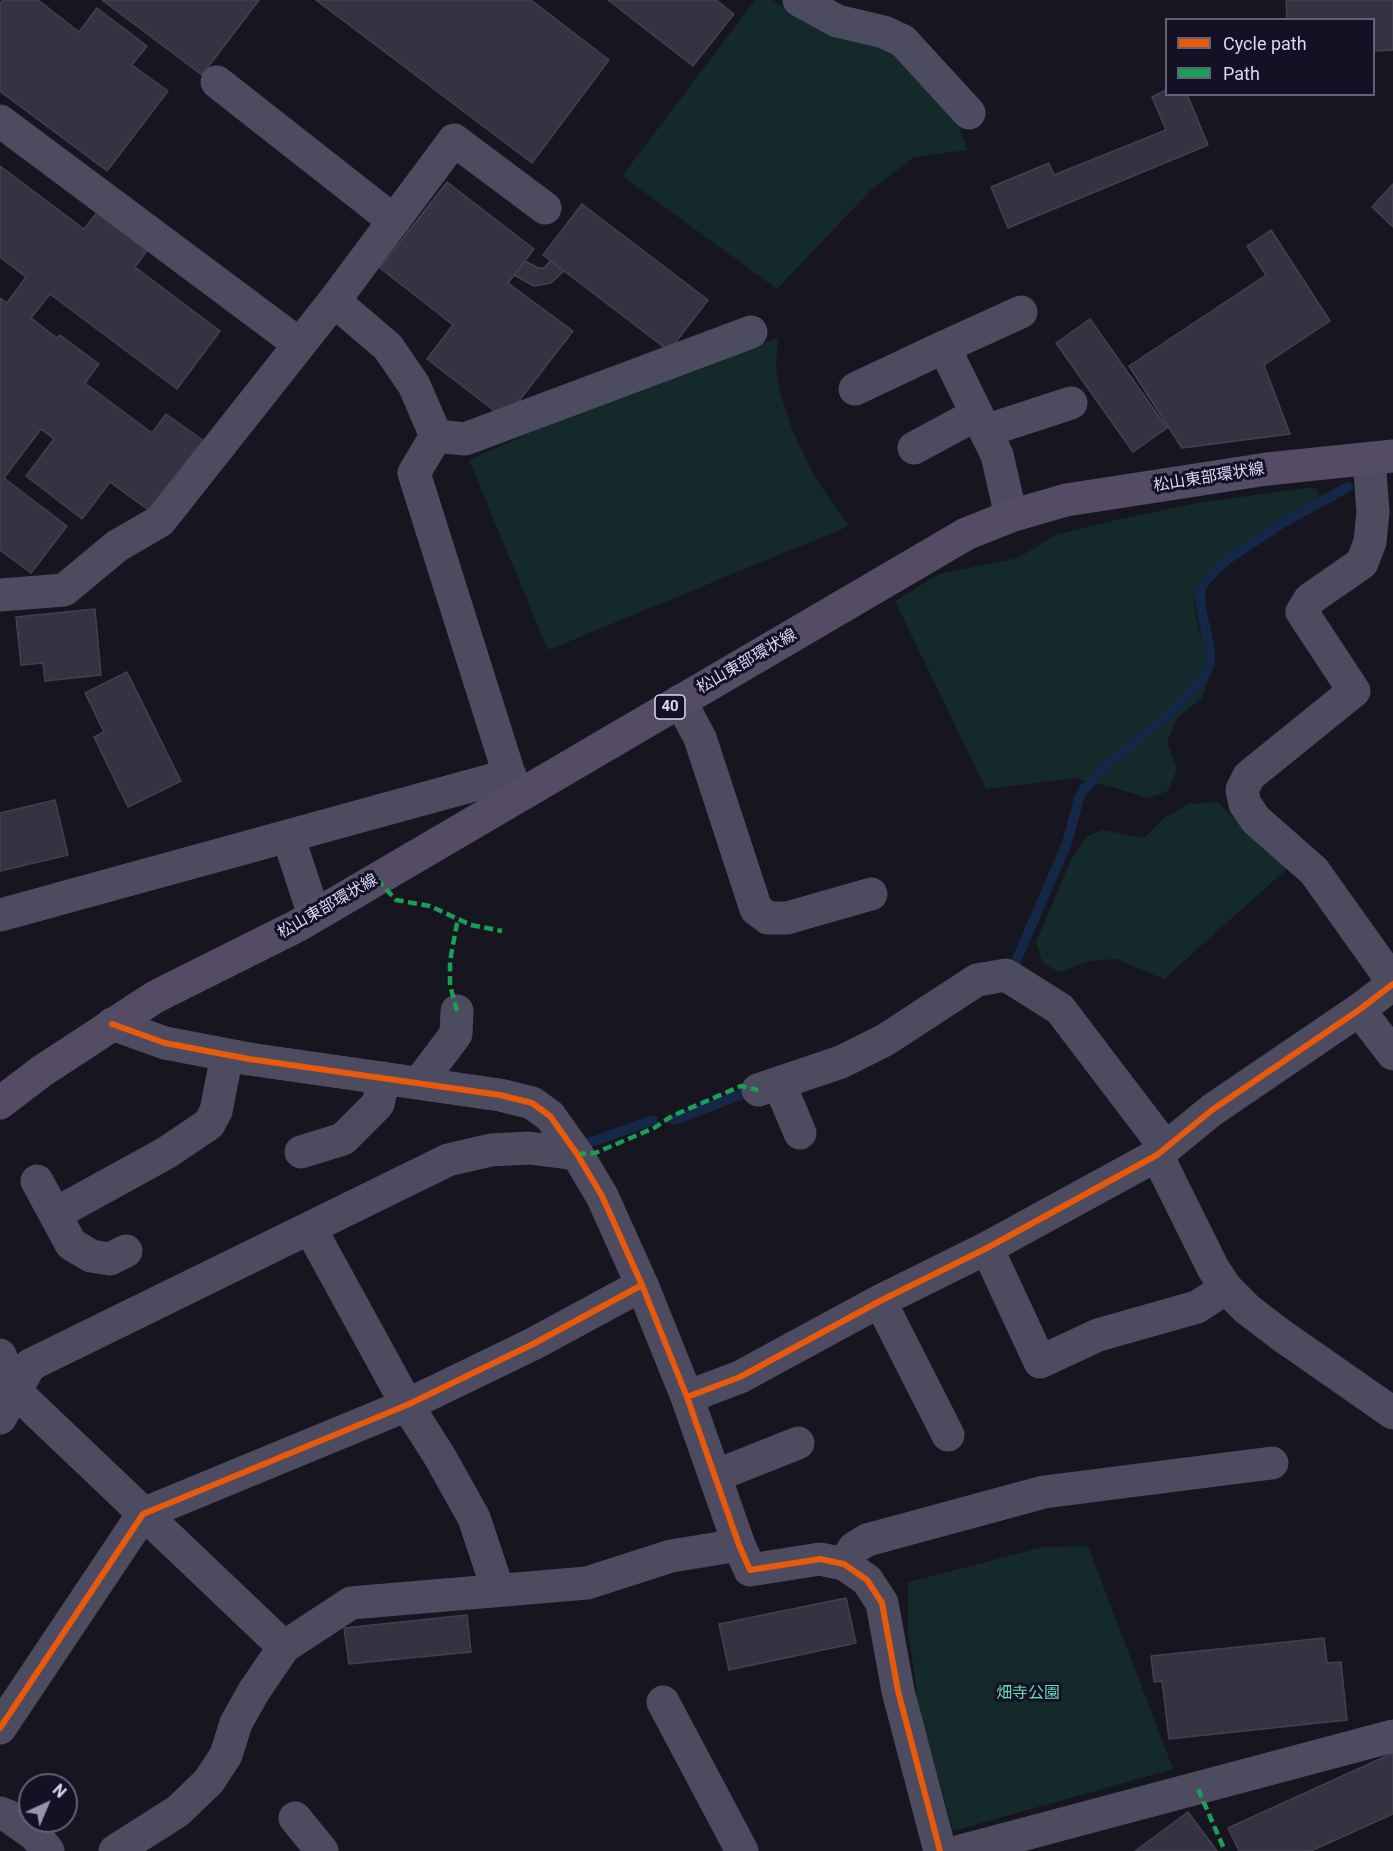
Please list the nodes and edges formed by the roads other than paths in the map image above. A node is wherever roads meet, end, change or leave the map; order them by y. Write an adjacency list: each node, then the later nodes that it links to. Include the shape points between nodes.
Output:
1 (799, 0): 3 (street, via 837,21 884,32 903,41)
2 (218, 81): 6 (street)
3 (969, 113)
4 (0, 121): 10 (street)
5 (545, 208): 6 (street, via 454,140)
6 (394, 221): 7 (street)
7 (334, 301): 10 (street); 15 (street, via 388,347 414,385)
8 (1021, 312): 11 (street)
9 (751, 332): 15 (street, via 465,439)
10 (299, 344): 19 (street, via 160,521 117,546 64,590)
11 (944, 347): 12 (street); 14 (street)
12 (855, 389)
13 (1071, 403): 14 (street)
14 (981, 423): 16 (street); 18 (street, via 997,455)
15 (436, 436): 21 (street, via 414,473)
16 (914, 448)
17 (1381, 458): 18 (main road, 松山東部環状線 / 40, via 1267,469 1066,500); 26 (street, via 1370,542 1362,563 1310,599 1302,612 1354,691 1249,776 1242,790 1245,804 1256,819 1314,872)
18 (1011, 516): 20 (main road, 松山東部環状線 / 40, via 966,534)
19 (0, 595)
20 (680, 701): 21 (main road, 松山東部環状線 / 40); 23 (street, via 700,738 756,909 768,918 787,918)
21 (513, 786): 22 (street); 25 (main road, 松山東部環状線 / 40)
22 (288, 836): 24 (street); 25 (street)
23 (872, 894)
24 (0, 915)
25 (314, 915): 29 (main road, 松山東部環状線 / 40, via 155,997)
26 (1393, 983): 27 (street)
27 (1359, 1010): 30 (street); 36 (street, via 1212,1110)
28 (457, 1011): 33 (street, via 456,1034)
29 (112, 1024): 31 (street, via 165,1043); 34 (main road, 松山東部環状線 / 40)
30 (1393, 1054)
31 (227, 1055): 32 (street); 40 (street, via 216,1111 209,1124 166,1153)
32 (384, 1078): 33 (street); 37 (street, via 378,1104 343,1139)
33 (419, 1083): 38 (street, via 532,1103 550,1116)
34 (0, 1103)
35 (800, 1133): 36 (street, via 769,1086 841,1062 885,1040 977,980 1006,975 1060,1009)
36 (1161, 1151): 42 (street); 45 (street, via 1213,1268)
37 (301, 1152)
38 (577, 1154): 41 (street, via 529,1148 491,1150 448,1160); 44 (street, via 602,1196)
39 (37, 1181): 40 (street)
40 (56, 1214): 43 (street, via 71,1244 91,1256 110,1259)
41 (310, 1228): 49 (street, via 30,1365); 50 (street)
42 (987, 1248): 45 (street, via 1040,1362 1098,1335 1197,1307); 46 (street)
43 (126, 1251)
44 (642, 1285): 48 (street); 50 (street)
45 (1226, 1288): 51 (street, via 1281,1335)
46 (880, 1301): 48 (street, via 740,1377); 52 (street)
47 (0, 1355): 49 (street)
48 (687, 1397): 55 (street)
49 (8, 1405): 56 (street)
50 (407, 1406): 56 (street); 59 (street, via 474,1518)
51 (1393, 1413)
52 (948, 1435)
53 (798, 1443): 55 (street)
54 (1272, 1463): 58 (street, via 1229,1457 1044,1492 867,1540 854,1548)
55 (715, 1476): 57 (street)
56 (143, 1514): 60 (street); 62 (street)
57 (739, 1545): 58 (street, via 750,1570 820,1559); 59 (street, via 671,1556 586,1583)
58 (844, 1564): 70 (street, via 867,1580 882,1603 898,1691)
59 (498, 1590): 60 (street, via 351,1603)
60 (284, 1647): 67 (street, via 236,1723 226,1755 209,1781 178,1811)
61 (663, 1702): 69 (street)
62 (0, 1728)
63 (1393, 1736): 71 (street)
64 (0, 1813): 66 (street, via 35,1836)
65 (295, 1818): 68 (street)
66 (48, 1851)
67 (116, 1851)
68 (322, 1851)
69 (742, 1851)
70 (940, 1851)
71 (961, 1851)

